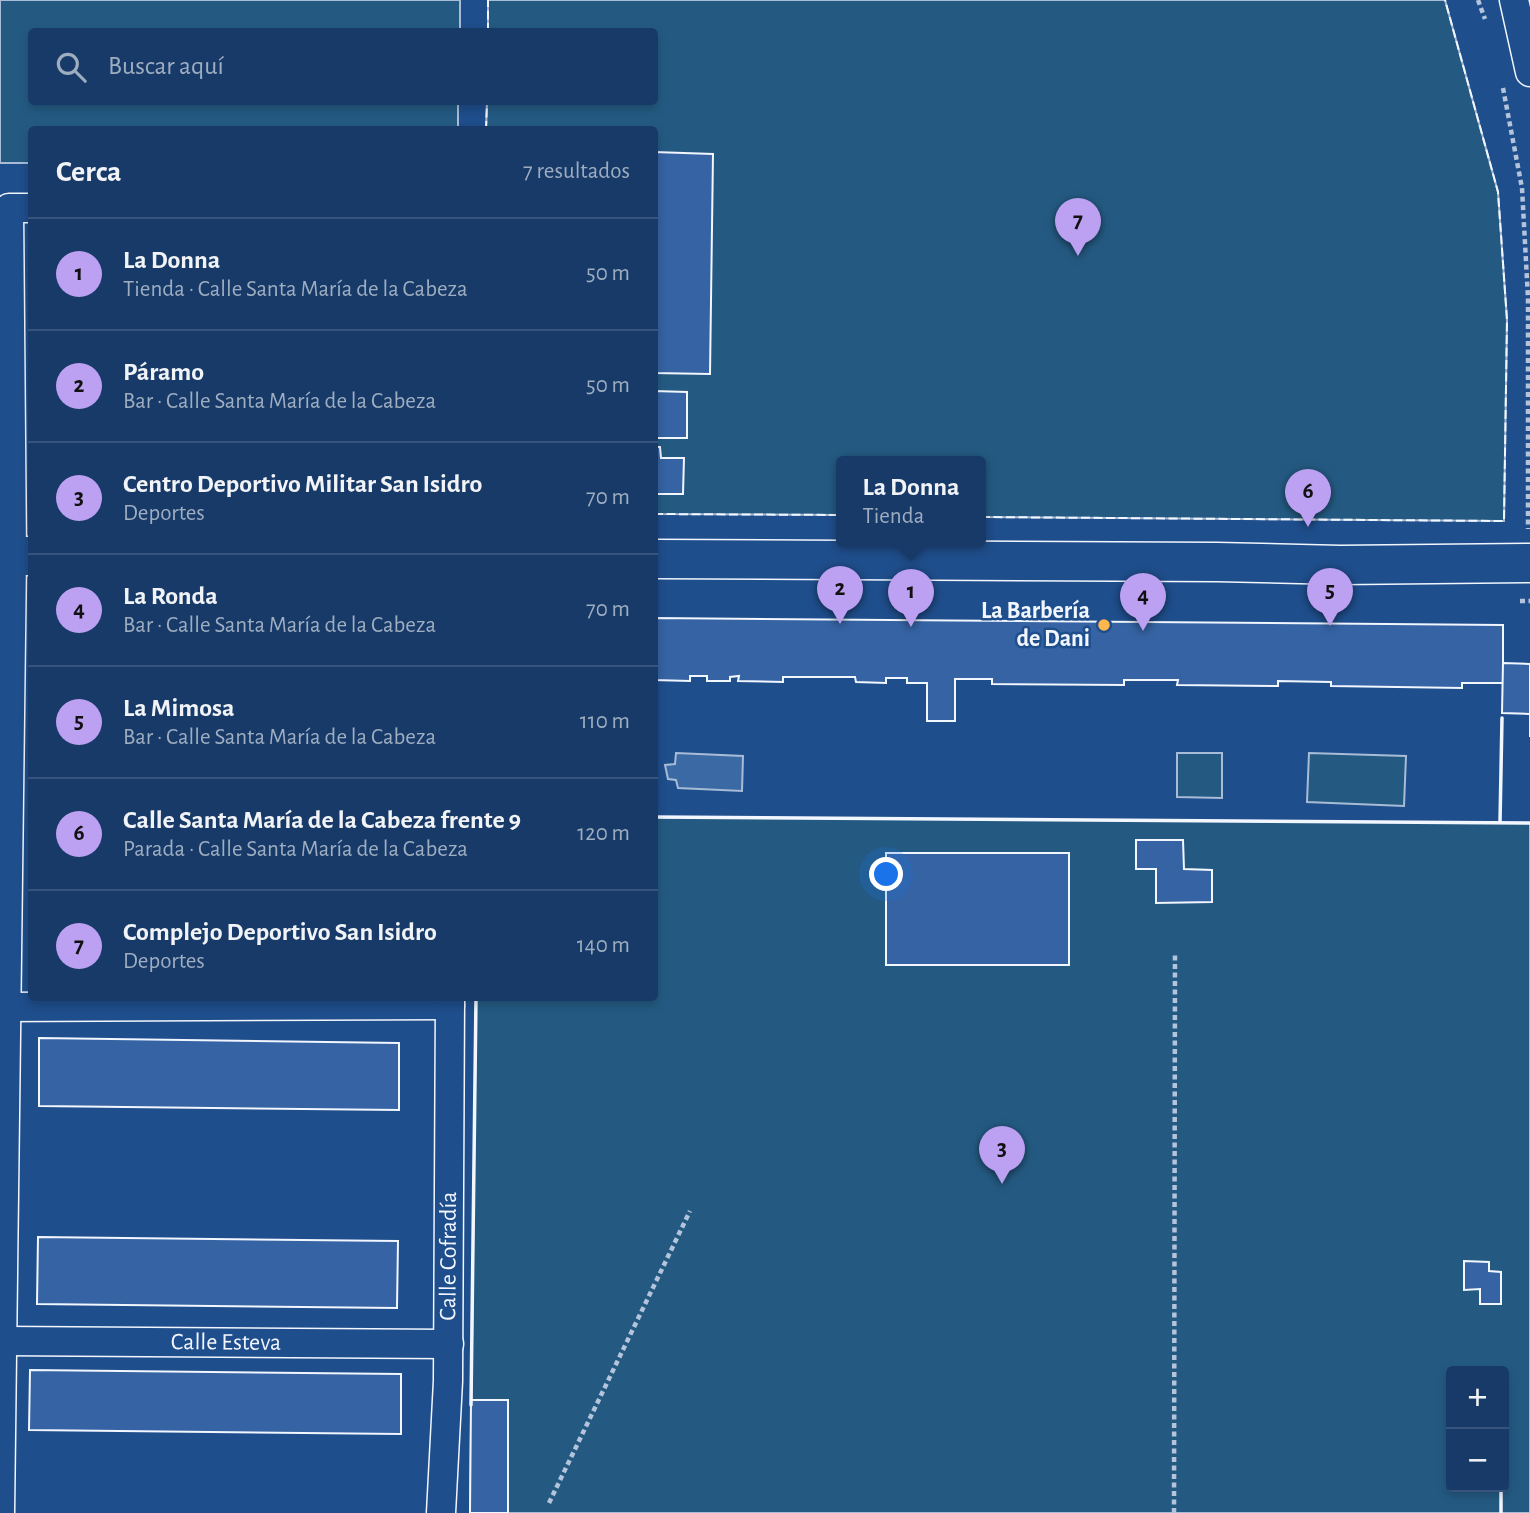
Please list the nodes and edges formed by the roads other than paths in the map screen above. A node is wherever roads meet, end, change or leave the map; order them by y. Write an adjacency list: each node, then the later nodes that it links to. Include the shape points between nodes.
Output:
1 (1504, 0): 3 (street)
2 (1514, 0): 3 (street)
3 (1522, 37): 4 (street)
4 (1530, 72)
5 (28, 208): 7 (street, via 9,208)
6 (1529, 550): 8 (street, via 1340,565)
7 (14, 556): 10 (street)
8 (658, 559)
9 (450, 1001): 10 (street); 12 (street, Calle Cofradía)
10 (3, 1007): 11 (street)
11 (2, 1341): 12 (street, Calle Esteva); 13 (street)
12 (449, 1343): 14 (street, Calle Cofradía)
13 (0, 1513)
14 (442, 1513)

